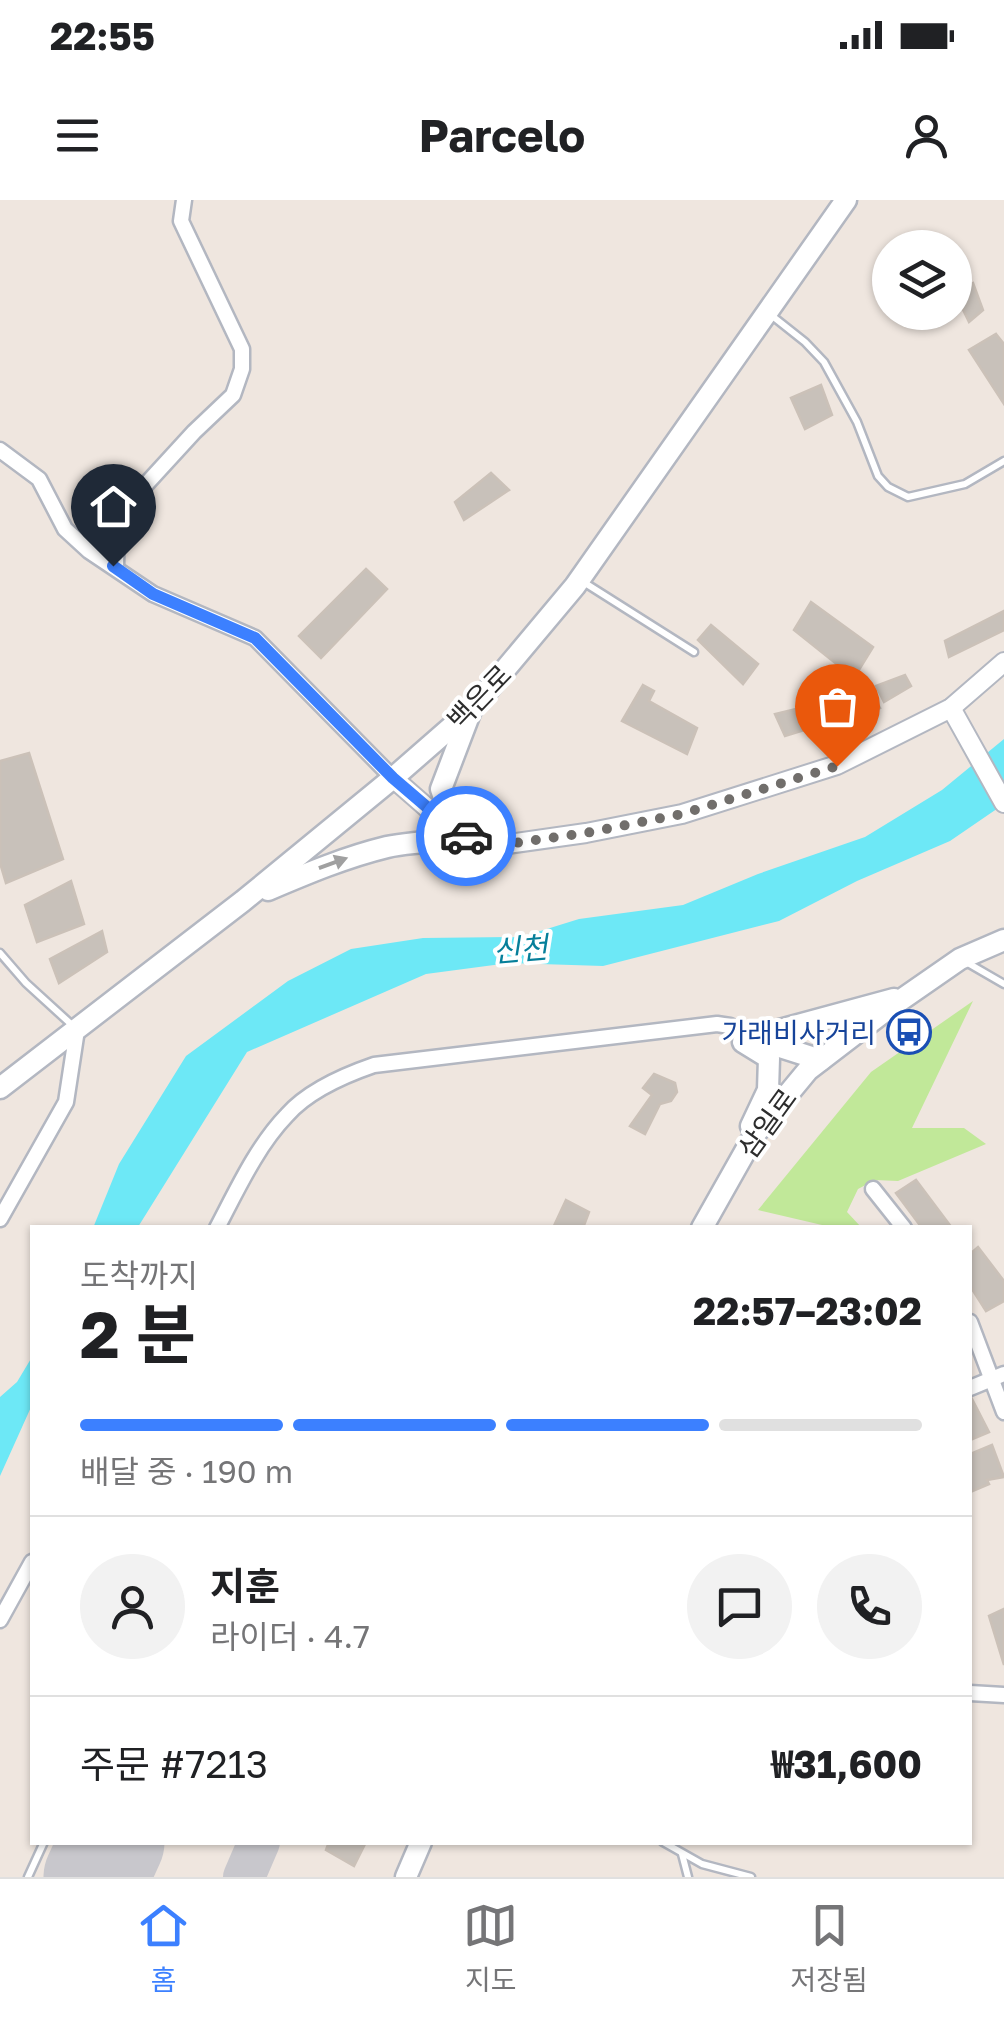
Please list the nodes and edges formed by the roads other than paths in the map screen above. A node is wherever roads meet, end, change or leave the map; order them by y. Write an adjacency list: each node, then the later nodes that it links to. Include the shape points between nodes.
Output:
1 (846, 200): 3 (main road, 백은로)
2 (181, 201): 6 (street, via 180,221 242,349 242,369 233,396 117,516)
3 (767, 312): 5 (lane, via 824,362 888,488 908,497 966,484); 7 (main road, 백은로)
4 (0, 450): 6 (street, via 39,479 64,530)
5 (1004, 460)
6 (116, 568): 12 (street, via 153,594 255,638)
7 (580, 579): 8 (lane); 10 (main road, 백은로)
8 (694, 652)
9 (1004, 662): 11 (street)
10 (472, 709): 12 (main road, 백은로); 14 (main road, via 441,790)
11 (954, 715): 13 (street); 14 (street, via 837,766 682,814 494,846)
12 (393, 778): 14 (street); 15 (main road, 백은로)
13 (1004, 804)
14 (456, 832): 15 (main road, one-way to 14, via 339,860 433,843)
15 (243, 900): 21 (main road, 백은로)
16 (998, 946): 18 (main road, 삼일로)
17 (0, 953): 21 (lane)
18 (960, 959): 19 (lane); 20 (main road, 삼일로)
19 (1004, 984)
20 (906, 996): 22 (main road); 23 (main road, 삼일로)
21 (76, 1030): 24 (main road, 백은로); 27 (street, via 66,1102)
22 (747, 1040): 23 (main road); 25 (main road, via 769,1058 768,1090); 28 (street, via 716,1024 374,1065 344,1075 288,1113)
23 (822, 1060): 25 (main road, 삼일로, via 754,1134)
24 (0, 1088)
25 (733, 1170): 29 (main road, 삼일로)
26 (873, 1189): 30 (street)
27 (0, 1219)
28 (218, 1225)
29 (704, 1225)
30 (902, 1225)
31 (972, 1326): 32 (street)
32 (998, 1376): 33 (street); 34 (street)
33 (972, 1387)
34 (1004, 1412)
35 (30, 1566): 36 (street)
36 (0, 1620)
37 (972, 1694): 38 (street)
38 (1004, 1695)
39 (43, 1845): 43 (lane)
40 (420, 1845): 44 (main road)
41 (668, 1845): 42 (lane)
42 (682, 1853): 45 (lane); 46 (lane)
43 (28, 1877)
44 (406, 1877)
45 (688, 1877)
46 (751, 1877)

